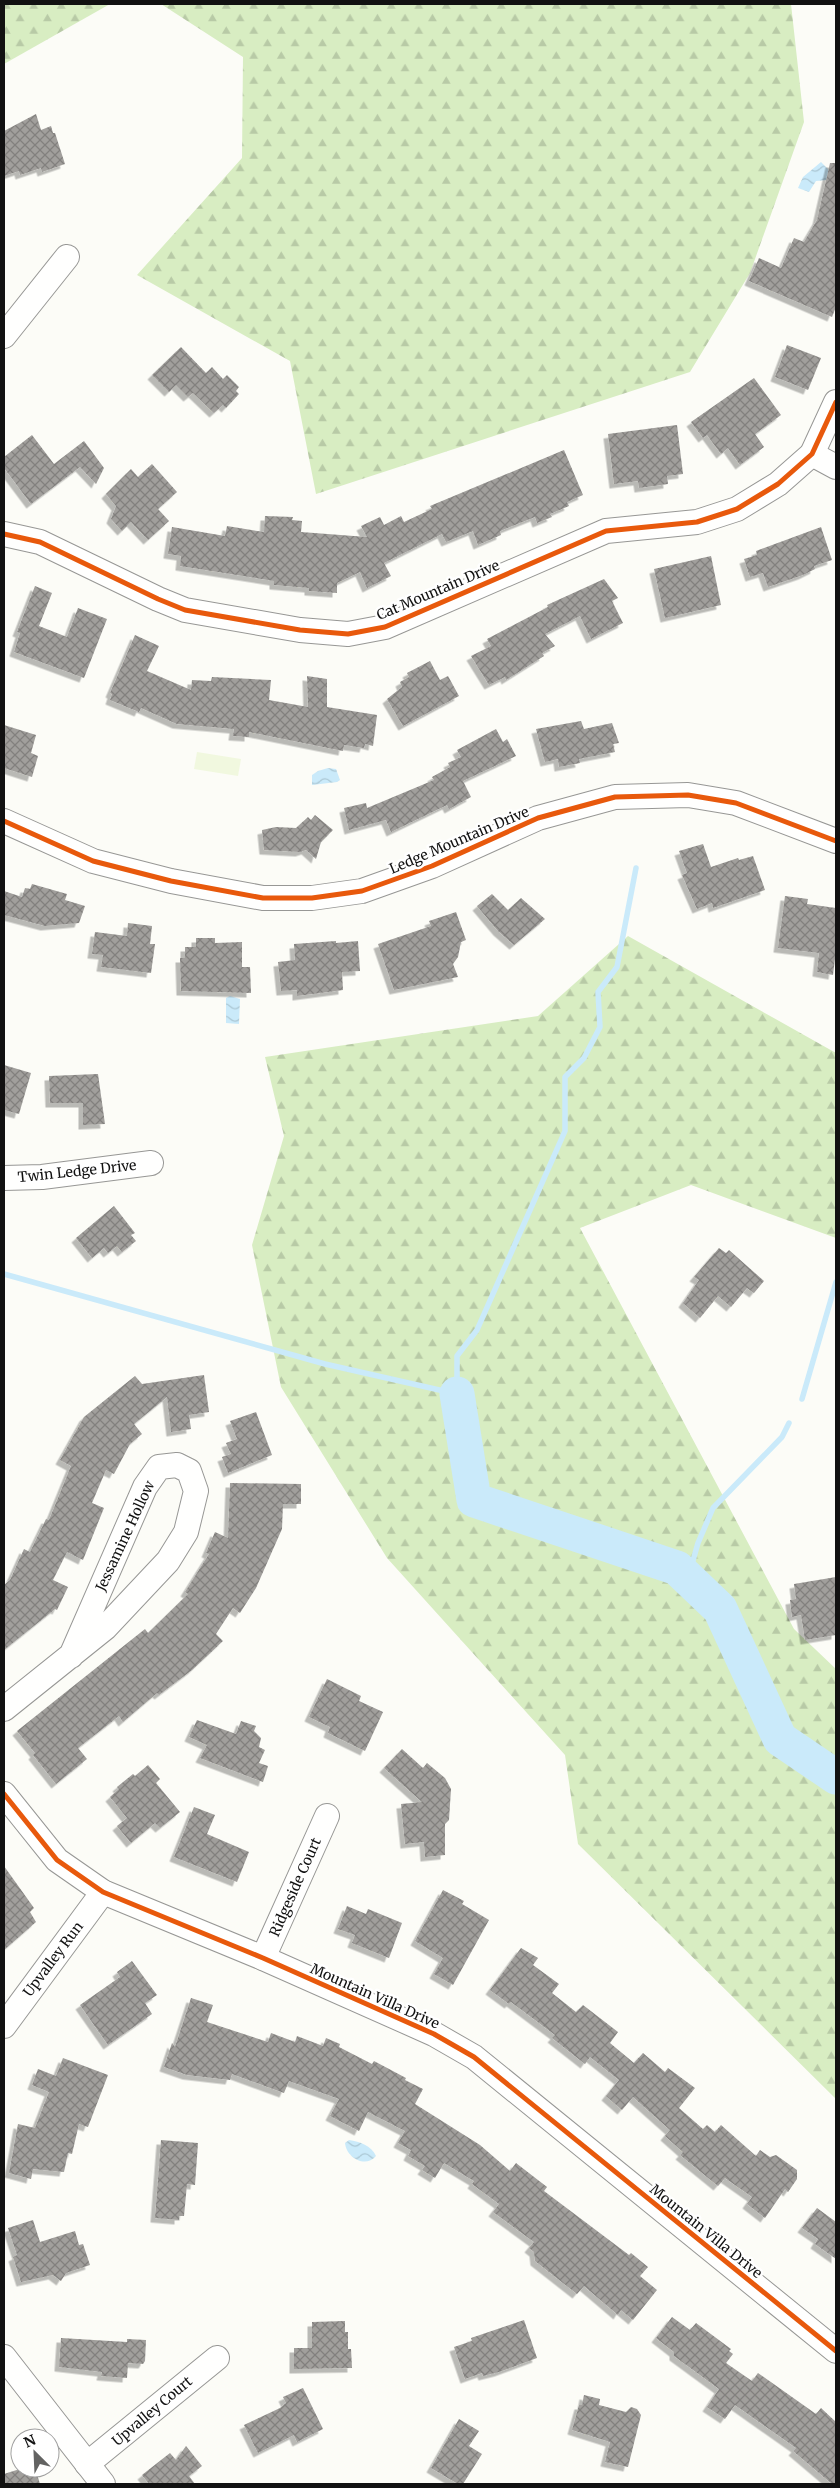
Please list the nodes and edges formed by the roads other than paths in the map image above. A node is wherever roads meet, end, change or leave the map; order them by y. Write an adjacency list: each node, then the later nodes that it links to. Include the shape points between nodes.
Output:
1 (67, 257): 2 (street)
2 (4, 336)
3 (836, 402): 4 (street, Cat Mountain Drive)
4 (812, 454): 5 (street); 6 (street, Cat Mountain Drive, via 778,484 737,509 697,522 606,531 385,627 348,634 300,630 185,610 40,542)
5 (836, 467)
6 (4, 534)
7 (4, 821): 8 (street, Ledge Mountain Drive, via 93,861 171,881 263,898 312,898 362,891 432,866 538,818 615,797 688,795 736,803)
8 (836, 841)
9 (151, 1163): 10 (street, Twin Ledge Drive, via 42,1177)
10 (4, 1178)
11 (71, 1656): 11 (street, Jessamine Hollow, via 105,1628 168,1561 186,1532 196,1491 189,1472 177,1464 160,1466 145,1487); 12 (street, Jessamine Hollow)
12 (4, 1709)
13 (4, 1794): 15 (street, Mountain Villa Drive, via 57,1860)
14 (327, 1816): 16 (street, Ridgeside Court)
15 (103, 1892): 16 (street, Mountain Villa Drive); 17 (street, Upvalley Run)
16 (263, 1958): 18 (street, Mountain Villa Drive, via 434,2034 474,2057)
17 (4, 2026)
18 (836, 2351)
19 (4, 2358): 21 (street)
20 (217, 2358): 21 (street, Upvalley Court)
21 (87, 2464): 22 (street)
22 (103, 2484)

